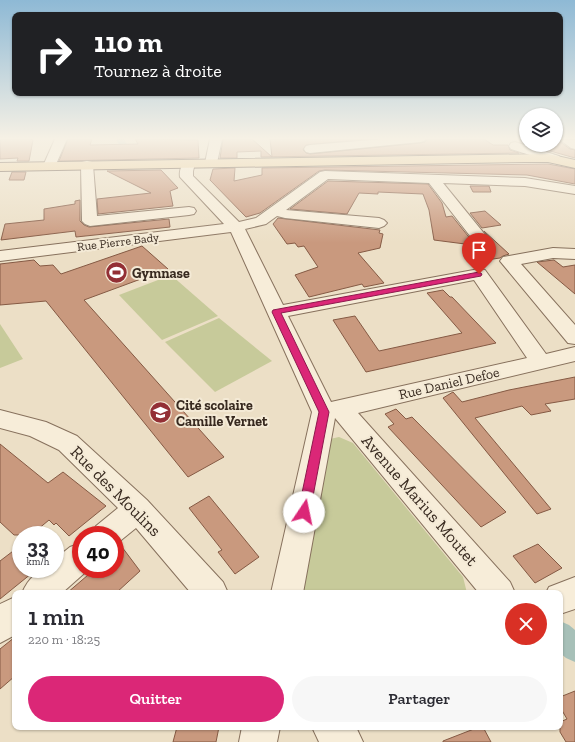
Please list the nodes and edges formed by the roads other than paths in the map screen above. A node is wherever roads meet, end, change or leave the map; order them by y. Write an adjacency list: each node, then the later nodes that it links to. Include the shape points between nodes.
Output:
1 (87, 174): 6 (street, via 90,221)
2 (186, 174): 9 (street, Avenue Marius Moutet)
3 (325, 175): 4 (street); 7 (street, Rue Pierre Bady)
4 (433, 179): 5 (street, via 525,182); 10 (street)
5 (575, 190)
6 (189, 211)
7 (275, 211): 8 (street); 9 (street, Rue Pierre Bady, via 261,221)
8 (378, 223)
9 (236, 227): 12 (street, Rue Pierre Bady); 13 (street, Avenue Marius Moutet)
10 (484, 242)
11 (575, 254): 14 (street, via 553,254 509,261)
12 (0, 256)
13 (276, 312): 16 (street, via 479,274); 17 (street, Avenue Marius Moutet)
14 (575, 338)
15 (575, 354): 16 (street, Rue Daniel Defoe)
16 (541, 362): 17 (street, Rue Daniel Defoe)
17 (332, 410): 24 (street); 25 (street, Avenue Marius Moutet)
18 (0, 419): 19 (street, Rue des Moulins, via 37,428 68,443)
19 (137, 509): 20 (street); 23 (street, Rue des Moulins)
20 (117, 526)
21 (72, 565): 22 (street)
22 (42, 590)
23 (209, 590)
24 (288, 590)
25 (496, 590)
26 (575, 593): 27 (street)
27 (563, 597)
28 (12, 616): 29 (street)
29 (0, 626)
30 (260, 730): 32 (street)
31 (334, 730): 33 (street)
32 (258, 742)
33 (344, 742)

